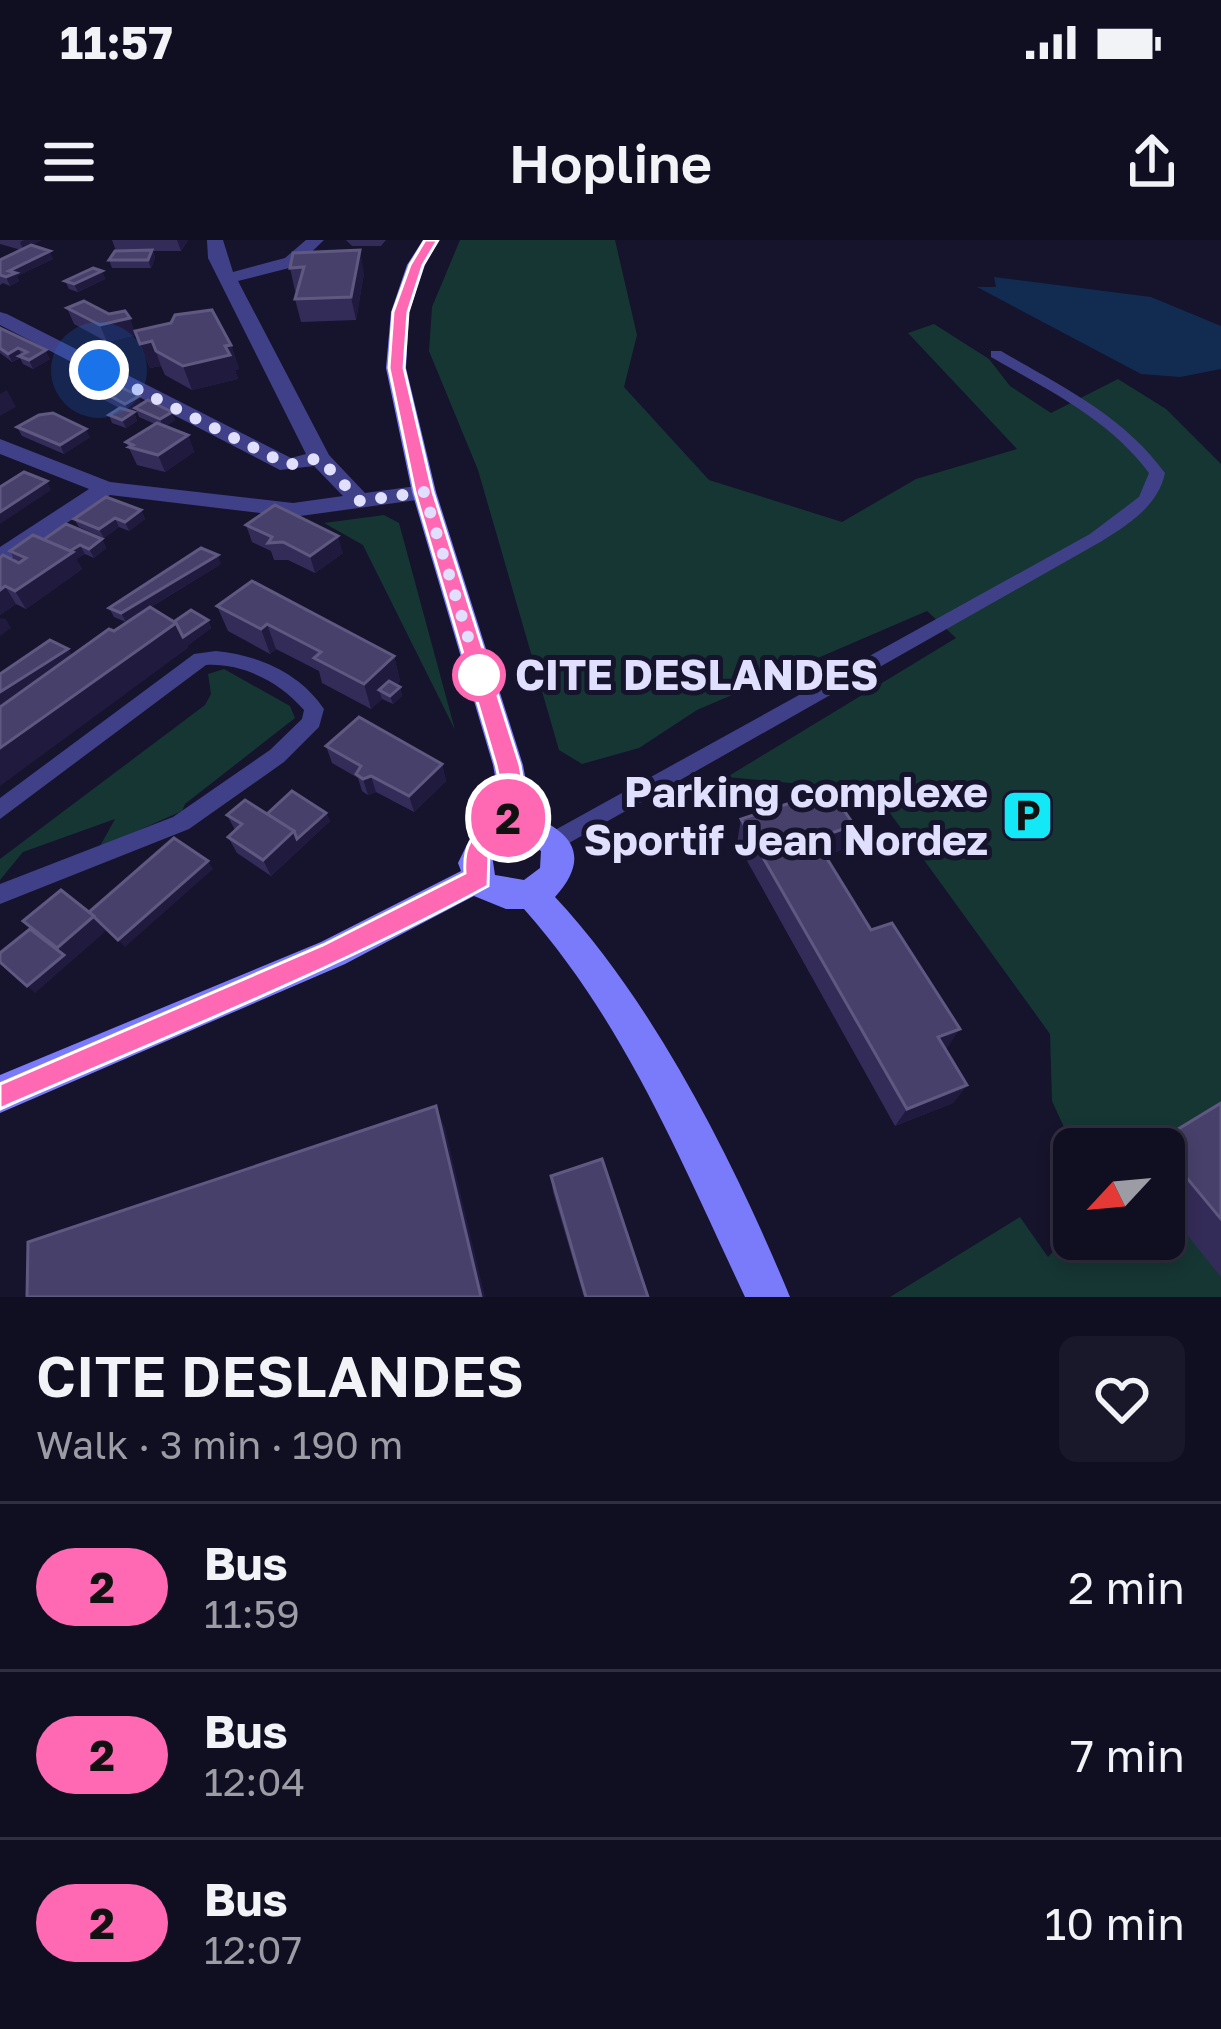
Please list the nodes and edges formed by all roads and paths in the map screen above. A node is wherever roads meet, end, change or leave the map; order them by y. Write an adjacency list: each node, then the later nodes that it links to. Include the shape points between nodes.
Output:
1 (215, 240): 4 (street)
2 (316, 240): 4 (street, via 291,262)
3 (431, 240): 10 (street, via 397,334 404,415)
4 (230, 278): 8 (street)
5 (0, 318): 8 (street, via 288,465)
6 (996, 354): 15 (lane, via 1143,451 1157,473 1151,497 1047,564)
7 (0, 446): 9 (street)
8 (319, 458): 11 (street)
9 (106, 488): 11 (street, via 293,510); 12 (street)
10 (424, 492): 11 (street); 14 (street, via 508,765)
11 (360, 501)
12 (0, 558)
13 (0, 810): 17 (lane, via 192,664 212,657 265,671 314,709 312,722 277,757 181,823)
14 (506, 826): 15 (street, via 533,827); 16 (street, via 476,851)
15 (554, 841): 18 (street, via 556,875)
16 (478, 878): 18 (street, via 494,892); 19 (street, via 333,953)
17 (0, 894)
18 (531, 894): 20 (street, via 568,931 632,1025)
19 (0, 1094)
20 (768, 1297)

